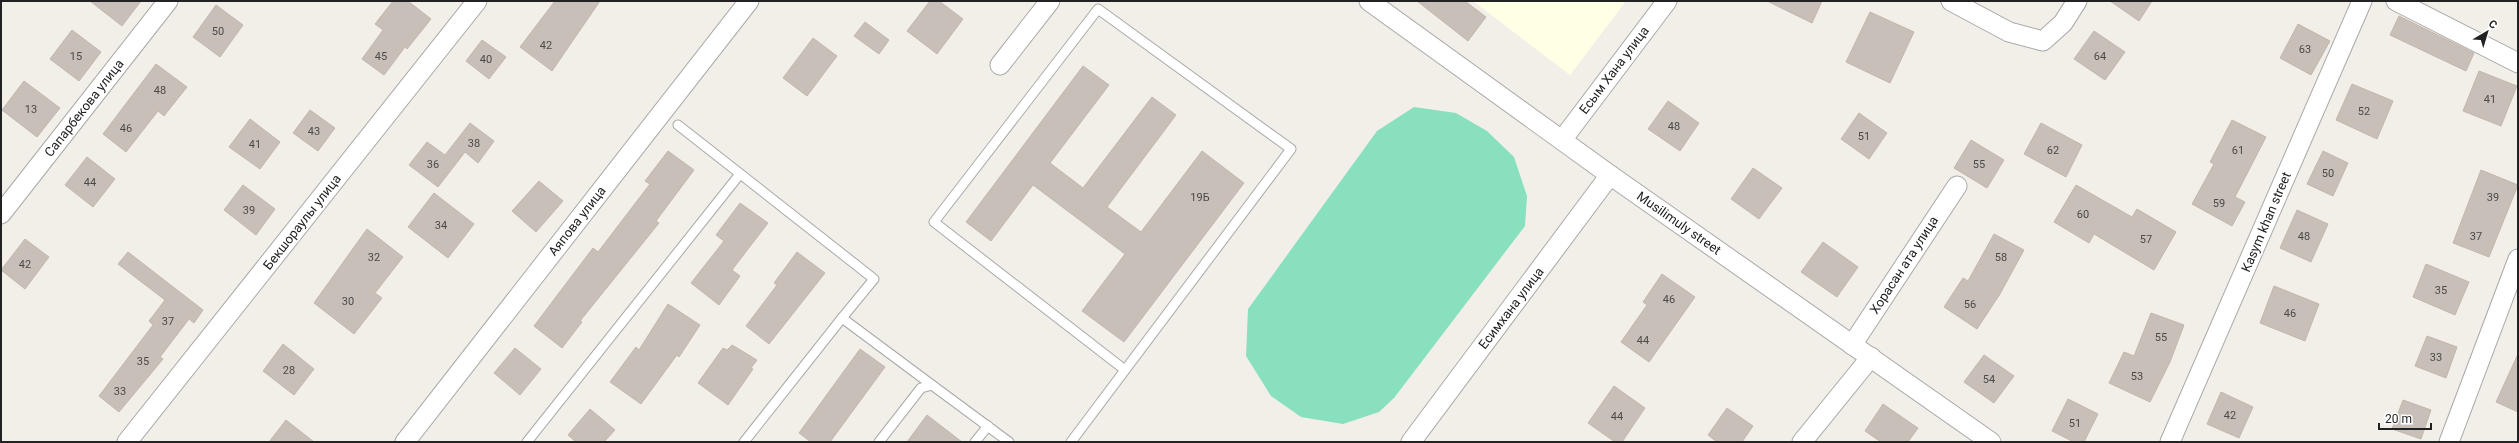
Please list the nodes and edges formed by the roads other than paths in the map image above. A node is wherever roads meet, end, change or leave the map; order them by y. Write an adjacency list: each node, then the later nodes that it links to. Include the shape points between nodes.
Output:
1 (168, 1): 19 (street, Сапарбекова улица)
2 (477, 1): 27 (street, Бекшораулы улица)
3 (749, 1): 28 (street, Аяпова улица)
4 (1050, 1): 13 (street)
5 (1369, 1): 15 (street, Musilimuly street)
6 (1667, 1): 15 (street, Есым Хана улица)
7 (1951, 1): 8 (street, via 2009,32 2043,41 2063,23)
8 (2077, 1)
9 (2362, 1): 38 (street, Kasym khan street)
10 (2396, 1): 12 (street)
11 (1101, 5): 24 (lane, via 1291,149); 24 (lane, via 934,222)
12 (2518, 63)
13 (1000, 66)
14 (678, 125): 16 (lane)
15 (1562, 140): 17 (street, Musilimuly street)
16 (740, 174): 21 (lane, via 874,278); 29 (lane)
17 (1610, 175): 22 (street, Musilimuly street); 35 (street, Есимхана улица)
18 (1957, 186): 22 (street, Хорасан ата улица)
19 (1, 214)
20 (2518, 259): 39 (street)
21 (842, 318): 25 (lane); 30 (lane)
22 (1852, 345): 23 (street, Musilimuly street)
23 (1871, 357): 36 (street); 37 (street, Musilimuly street)
24 (1125, 370): 34 (lane)
25 (932, 385): 26 (lane); 31 (lane, via 921,388)
26 (988, 426): 32 (lane); 33 (lane)
27 (127, 442)
28 (405, 442)
29 (527, 442)
30 (744, 442)
31 (879, 442)
32 (975, 442)
33 (1009, 442)
34 (1071, 442)
35 (1411, 442)
36 (1802, 442)
37 (1991, 442)
38 (2170, 442)
39 (2449, 442)

